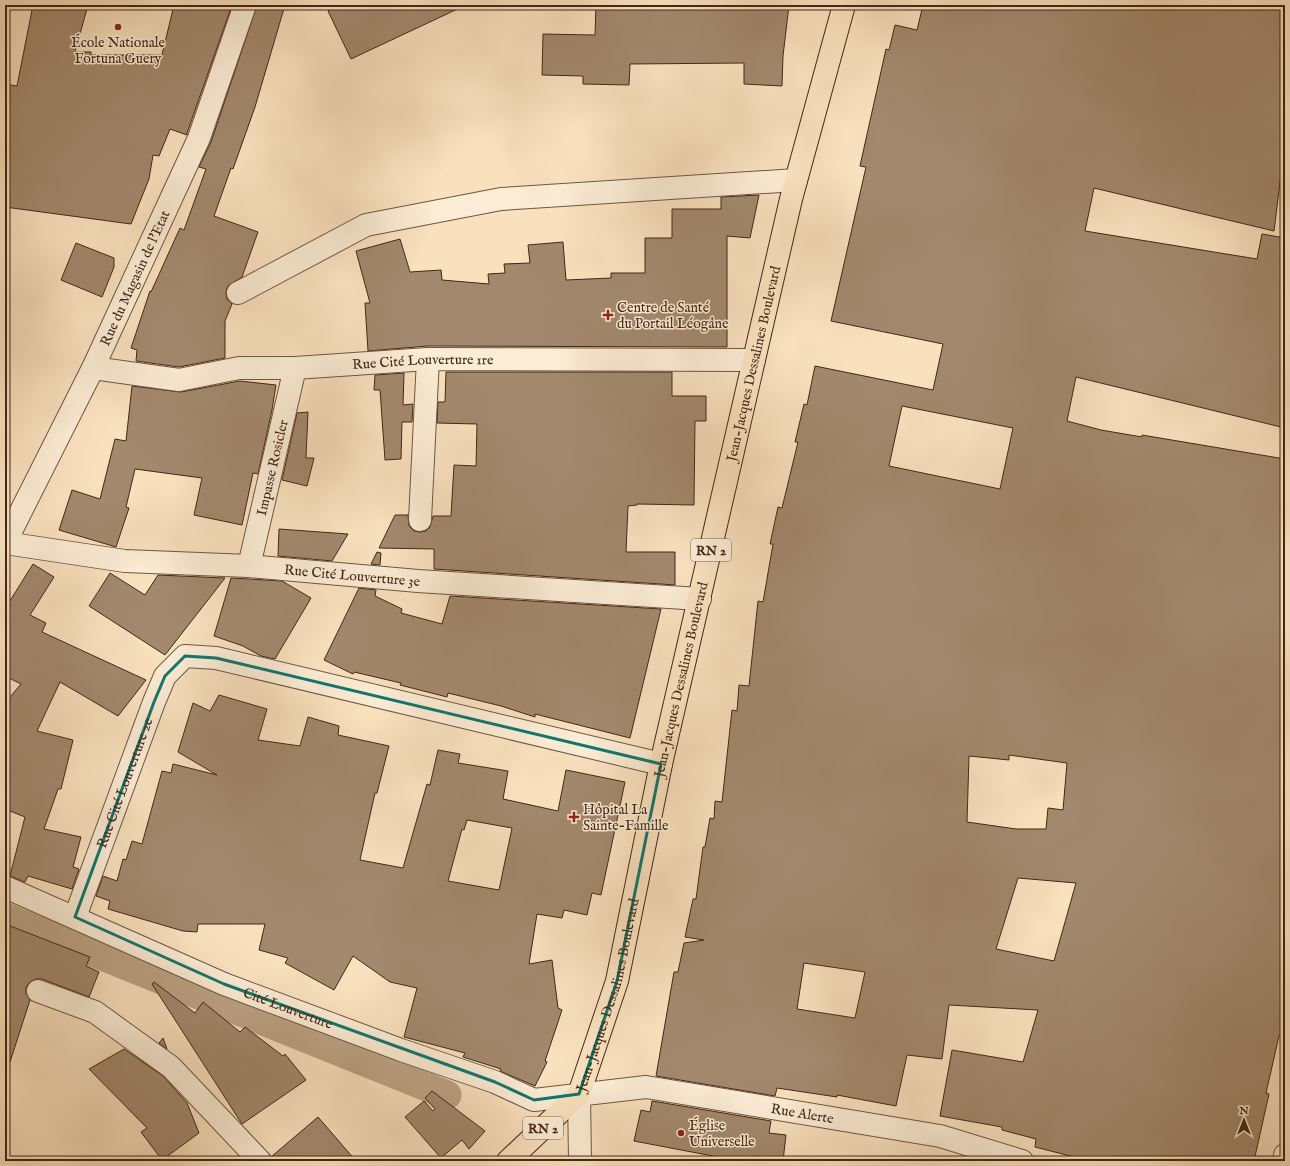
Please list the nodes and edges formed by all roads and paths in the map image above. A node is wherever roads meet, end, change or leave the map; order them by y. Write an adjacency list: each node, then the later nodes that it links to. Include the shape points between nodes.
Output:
1 (245, 5): 7 (street, Rue du Magasin de l'Etat, via 199,138)
2 (844, 5): 3 (main road, Jean-Jacques Dessalines Boulevard / RN 2)
3 (796, 180): 4 (street, via 501,199 366,225); 6 (main road, Jean-Jacques Dessalines Boulevard / RN 2)
4 (238, 293)
5 (428, 359): 6 (street, Rue Cité Louverture 1re); 8 (street, Rue Cité Louverture 1re); 9 (street)
6 (754, 360): 12 (main road, Jean-Jacques Dessalines Boulevard / RN 2)
7 (93, 368): 8 (street, Rue Cité Louverture 1re, via 179,380 238,368); 10 (street, Rue du Magasin de l'Etat)
8 (295, 368): 11 (street, Impasse Rosicler)
9 (420, 520)
10 (5, 543): 11 (street, Rue Cité Louverture 3e, via 125,561)
11 (249, 566): 12 (street, Rue Cité Louverture 3e, via 418,581)
12 (700, 599): 13 (main road, Jean-Jacques Dessalines Boulevard / RN 2)
13 (661, 764): 15 (street, Rue Cité Louverture 2e, via 216,658 185,656 165,676 156,696); 17 (main road, Jean-Jacques Dessalines Boulevard / RN 2, via 617,981)
14 (5, 887): 15 (street, Cité Louverture)
15 (74, 917): 17 (street, Cité Louverture, via 224,984 494,1082 534,1100)
16 (38, 991): 19 (street, via 95,1012 171,1066)
17 (579, 1094): 20 (main road, Jean-Jacques Dessalines Boulevard / RN 2); 21 (street); 22 (street, Rue Alerte, via 646,1087 940,1136)
18 (1285, 1155): 23 (street)
19 (260, 1161)
20 (508, 1161)
21 (580, 1161)
22 (1022, 1161)
23 (1284, 1161)

